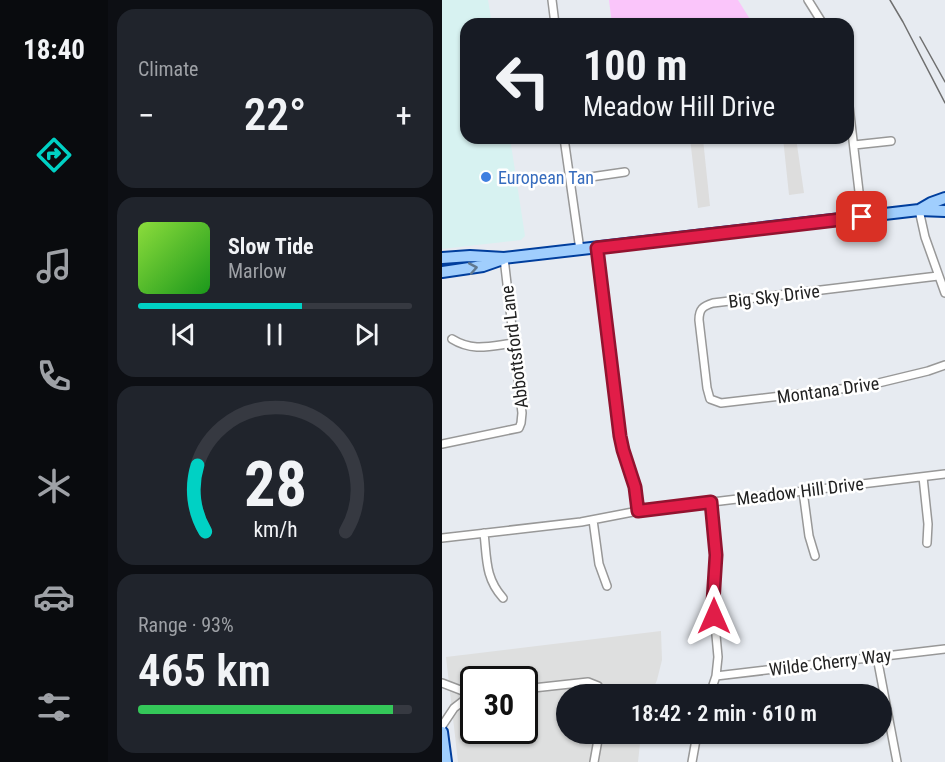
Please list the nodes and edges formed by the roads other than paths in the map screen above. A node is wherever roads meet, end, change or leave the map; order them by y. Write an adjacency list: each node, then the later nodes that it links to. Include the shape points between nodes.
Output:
1 (552, 0): 3 (street)
2 (808, 0): 4 (street)
3 (554, 18)
4 (819, 18)
5 (891, 141): 7 (street)
6 (565, 144): 9 (street)
7 (854, 145): 13 (street)
8 (625, 172): 9 (street)
9 (570, 180): 15 (street)
10 (944, 198): 11 (main road)
11 (919, 210): 12 (main road); 13 (main road); 19 (street)
12 (944, 211)
13 (862, 217): 14 (main road)
14 (597, 248): 15 (main road); 30 (street, via 620,436)
15 (580, 250): 17 (main road)
16 (442, 258): 17 (main road)
17 (504, 258): 18 (main road, one-way to 17); 22 (street, Abbottsford Lane)
18 (442, 272)
19 (938, 276): 20 (street); 24 (street, Big Sky Drive, via 707,305 701,309 699,320)
20 (944, 293)
21 (452, 339): 22 (street, via 472,348)
22 (514, 343): 25 (street, Abbottsford Lane, via 522,413 519,428)
23 (944, 365): 24 (street, Montana Drive, via 866,386 726,403)
24 (710, 399)
25 (442, 444)
26 (944, 474): 27 (street, Meadow Hill Drive)
27 (923, 477): 28 (street, Meadow Hill Drive); 34 (street)
28 (803, 491): 29 (street, Meadow Hill Drive); 35 (street)
29 (711, 502): 30 (street, Meadow Hill Drive); 40 (street, via 716,555)
30 (638, 511): 31 (street, Meadow Hill Drive)
31 (593, 520): 32 (street, Meadow Hill Drive); 36 (street, via 599,564)
32 (484, 533): 33 (street, Meadow Hill Drive); 37 (street, via 489,576)
33 (442, 538)
34 (927, 543)
35 (815, 556)
36 (607, 586)
37 (503, 598)
38 (944, 649): 39 (street, Wilde Cherry Way)
39 (877, 657): 40 (street, Wilde Cherry Way); 56 (street)
40 (716, 676): 44 (street)
41 (442, 683): 47 (street)
42 (570, 684): 43 (street)
43 (596, 684)
44 (713, 684)
45 (556, 686): 46 (street)
46 (538, 687)
47 (460, 690)
48 (460, 703): 49 (street)
49 (442, 726)
50 (442, 732): 53 (main road)
51 (597, 744): 54 (street)
52 (695, 744): 55 (street)
53 (446, 762)
54 (594, 762)
55 (692, 762)
56 (897, 762)

